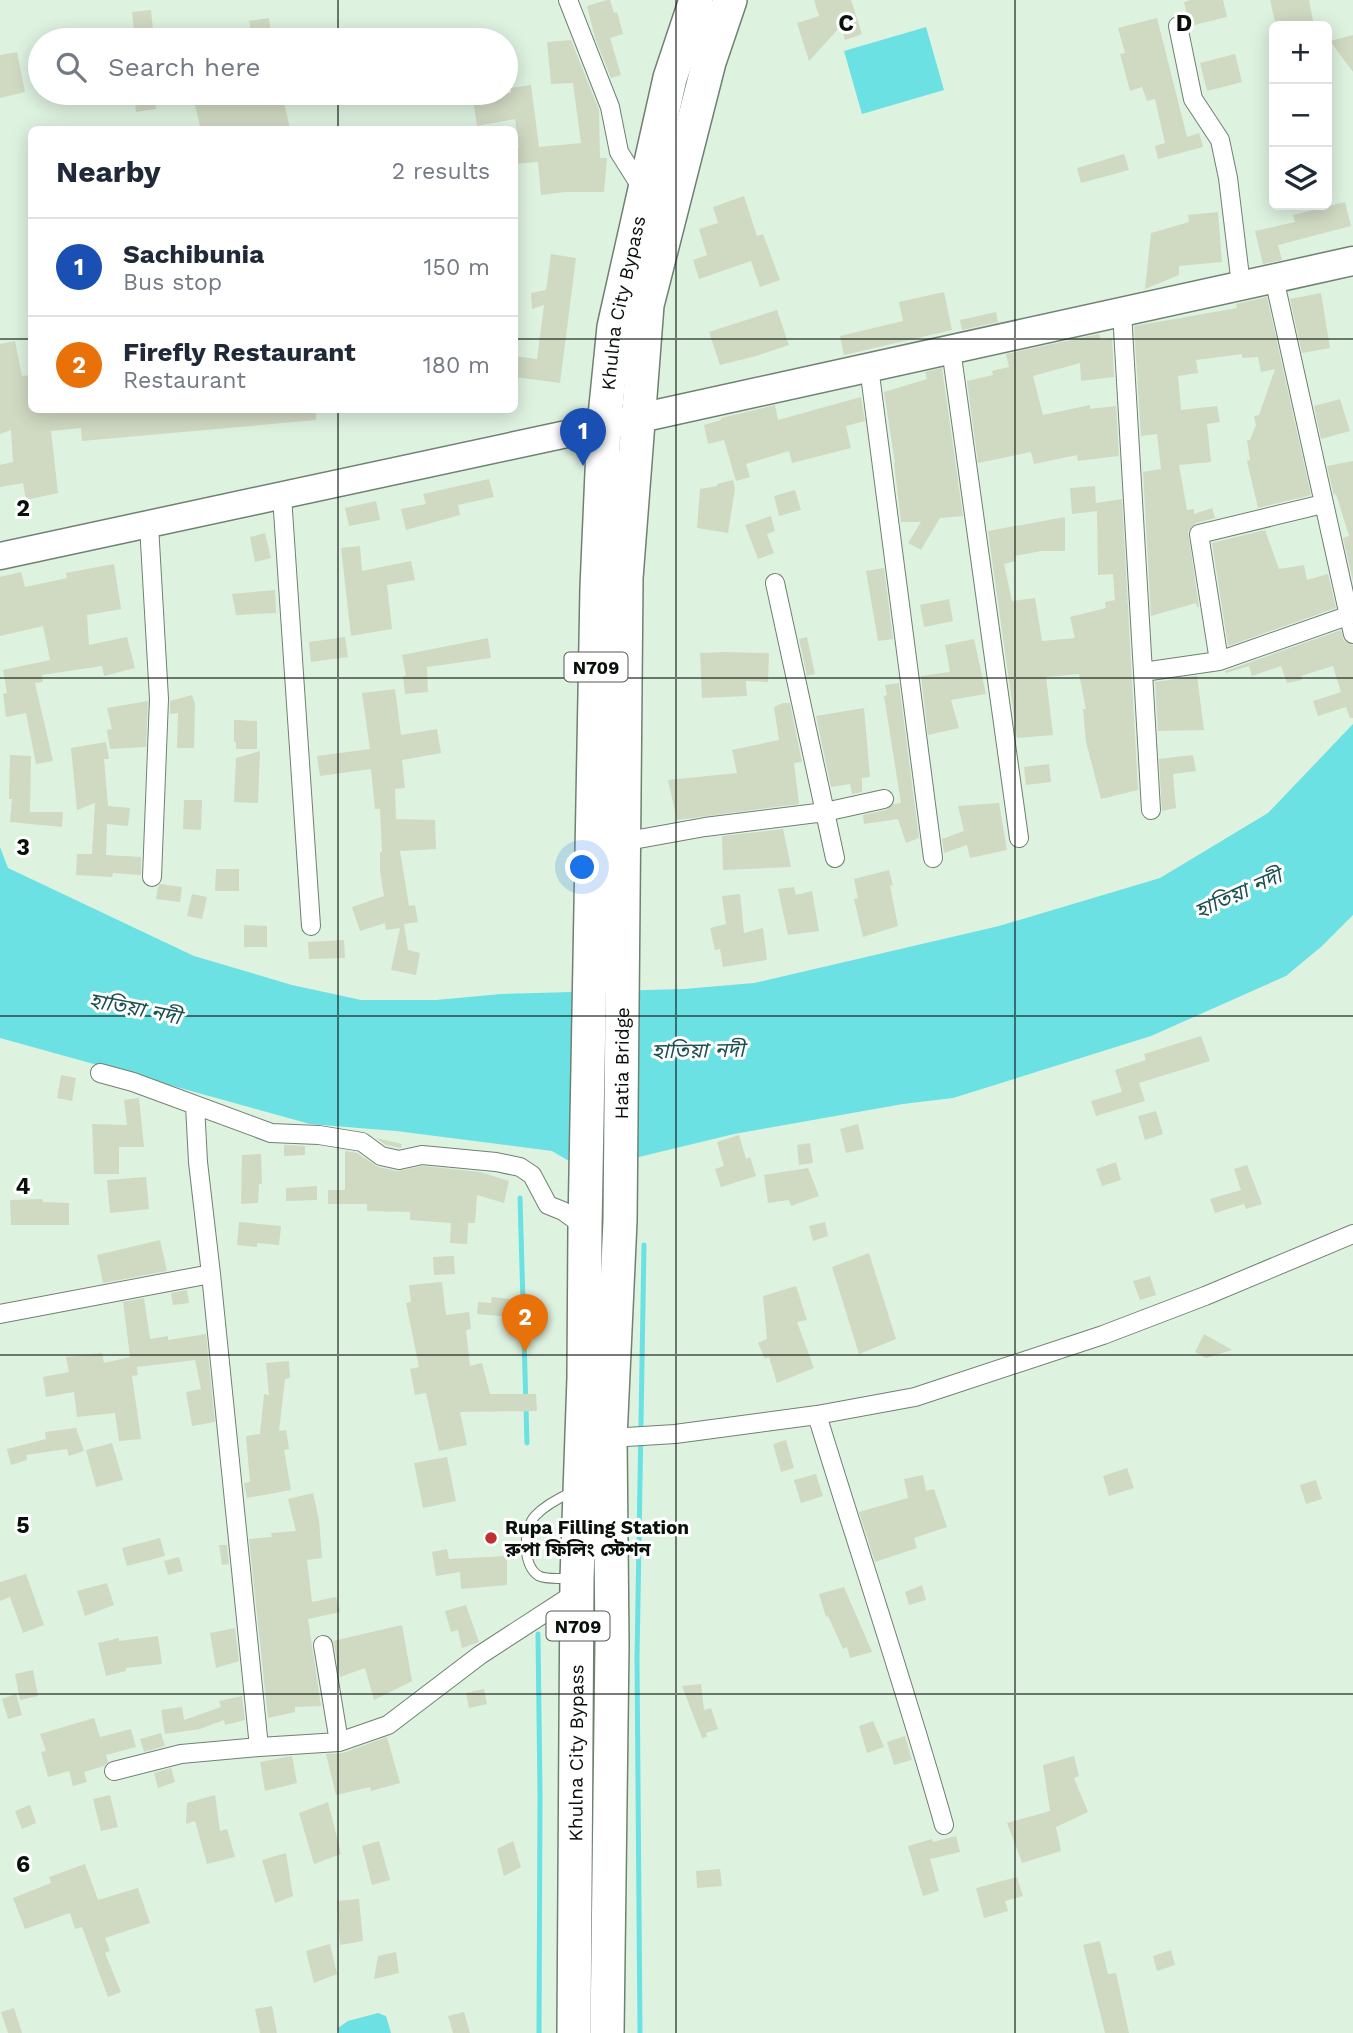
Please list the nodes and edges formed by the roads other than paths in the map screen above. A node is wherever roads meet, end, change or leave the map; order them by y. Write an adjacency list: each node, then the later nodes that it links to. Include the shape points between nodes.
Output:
1 (568, 0): 5 (street, via 610,107 619,152)
2 (696, 0): 5 (highway, Khulna City Bypass / N709, via 670,78)
3 (730, 0): 12 (highway, Khulna City Bypass / N709, via 709,62 647,305)
4 (1178, 26): 8 (street, via 1193,99 1220,140)
5 (644, 192): 13 (highway, Khulna City Bypass / N709, via 614,327)
6 (1353, 261): 7 (main road)
7 (1274, 278): 8 (main road); 15 (street)
8 (1241, 285): 9 (main road)
9 (1122, 312): 10 (main road); 21 (street)
10 (951, 349): 11 (main road); 25 (street)
11 (869, 367): 12 (main road); 28 (street)
12 (638, 418): 13 (main road); 26 (highway, Khulna City Bypass / N709, via 626,578)
13 (604, 426): 14 (street); 30 (highway, Khulna City Bypass / N709, via 597,588)
14 (282, 496): 16 (street); 31 (street)
15 (1323, 504): 19 (street); 20 (street, via 1199,534)
16 (149, 526): 17 (street); 29 (street, via 159,699)
17 (0, 556)
18 (775, 583): 24 (street)
19 (1351, 622): 20 (street)
20 (1219, 661): 21 (street)
21 (1143, 672): 23 (street)
22 (884, 799): 24 (street)
23 (1151, 810)
24 (825, 813): 26 (street); 27 (street)
25 (1019, 838)
26 (622, 842): 30 (highway, Khulna City Bypass / N709)
27 (835, 858)
28 (933, 858)
29 (152, 877)
30 (607, 907): 34 (highway, Hatia Bridge / N709); 35 (highway, Hatia Bridge / N709)
31 (311, 926)
32 (100, 1073): 33 (street)
33 (195, 1105): 35 (street, via 271,1133 362,1142 381,1156 399,1160 422,1155 520,1167 532,1175 548,1205); 37 (street)
34 (620, 1221): 40 (highway, Khulna City Bypass / N709)
35 (585, 1224): 41 (highway, Khulna City Bypass / N709)
36 (1353, 1234): 39 (street, via 1103,1335 915,1397)
37 (212, 1275): 38 (street); 45 (street)
38 (0, 1314)
39 (817, 1415): 40 (street, via 674,1434); 47 (street)
40 (610, 1437): 49 (highway, Khulna City Bypass / N709)
41 (580, 1488): 42 (highway, Khulna City Bypass / N709); 42 (lane, via 536,1514 526,1537 534,1572)
42 (577, 1585): 44 (street, via 388,1725); 48 (highway, Khulna City Bypass / N709)
43 (323, 1645): 44 (street)
44 (339, 1742): 45 (street)
45 (259, 1747): 46 (street, via 181,1754)
46 (114, 1771)
47 (944, 1825)
48 (574, 2033)
49 (607, 2033)

